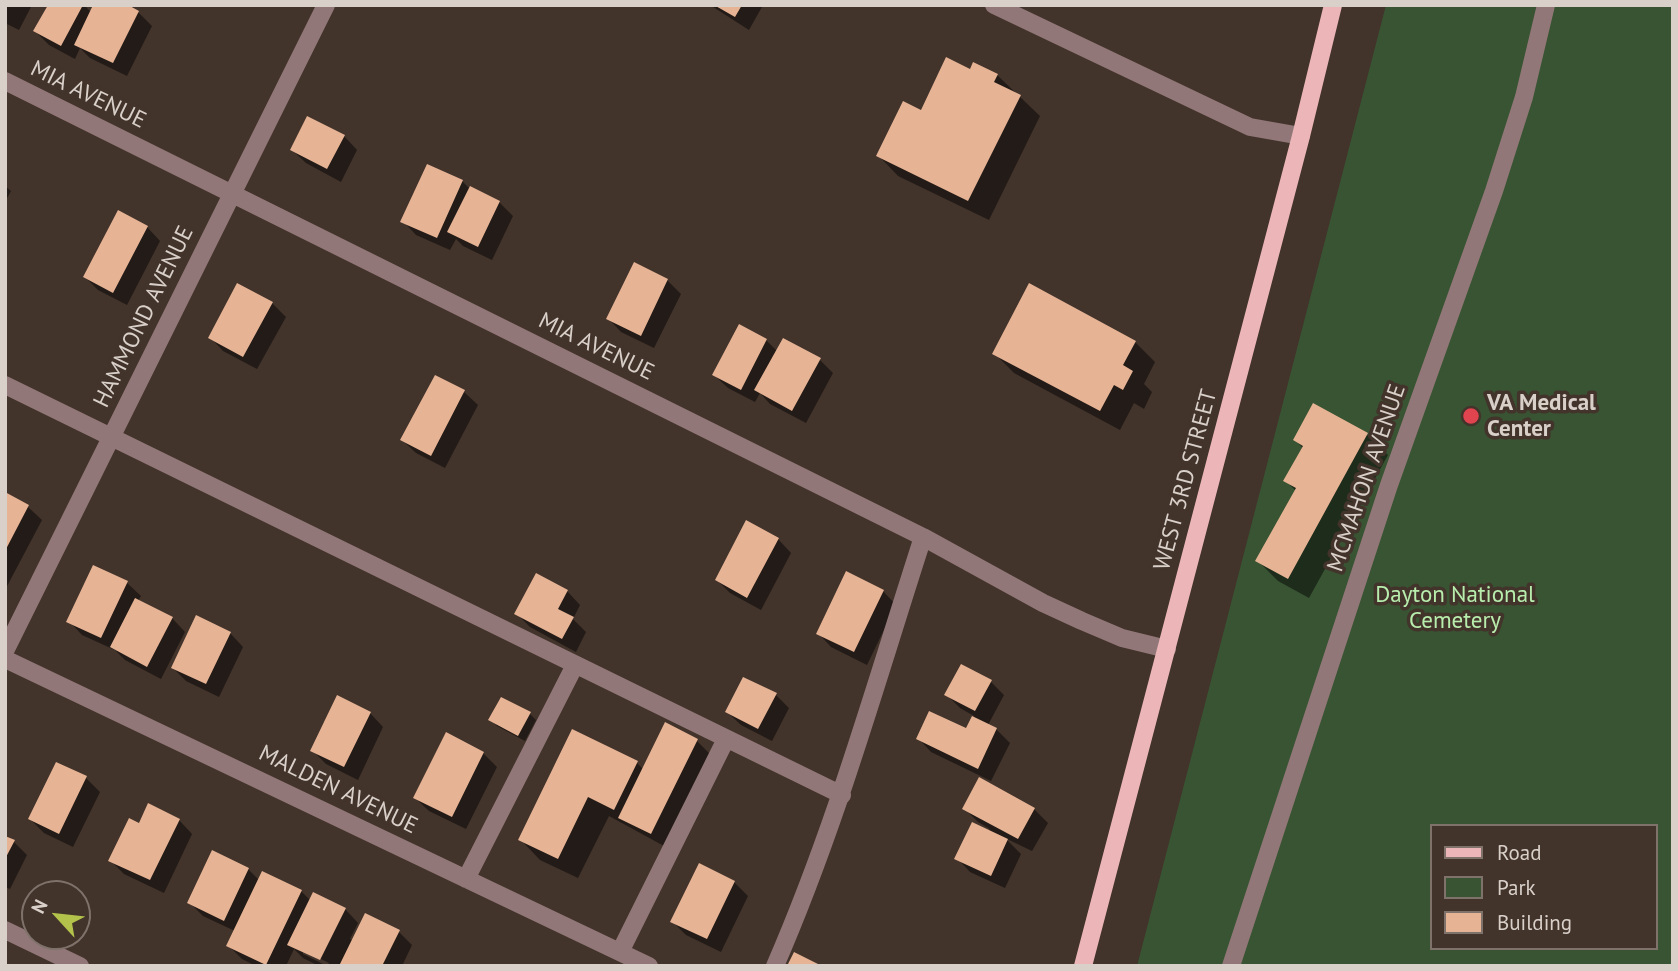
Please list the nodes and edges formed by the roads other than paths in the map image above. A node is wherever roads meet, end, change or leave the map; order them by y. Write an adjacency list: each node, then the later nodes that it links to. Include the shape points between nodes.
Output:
1 (326, 5): 7 (street, HAMMOND AVENUE)
2 (994, 5): 6 (street, via 1250,127)
3 (1333, 5): 6 (main road, WEST 3RD STREET)
4 (1546, 5): 24 (street, MCMAHON AVENUE, via 1524,97 1494,191 1389,485)
5 (5, 81): 7 (street, MIA AVENUE)
6 (1301, 136): 11 (main road, WEST 3RD STREET)
7 (233, 194): 9 (street, HAMMOND AVENUE); 10 (street, MIA AVENUE)
8 (5, 385): 9 (street)
9 (112, 435): 12 (street, HAMMOND AVENUE); 14 (street)
10 (923, 537): 11 (street, MIA AVENUE, via 1082,621 1122,638); 16 (street)
11 (1167, 649): 23 (main road, WEST 3RD STREET)
12 (5, 651)
13 (5, 659): 17 (street, MALDEN AVENUE)
14 (575, 664): 15 (street); 17 (street)
15 (726, 739): 16 (street); 19 (street)
16 (842, 795): 22 (street)
17 (466, 879): 19 (street, MALDEN AVENUE)
18 (5, 930): 20 (street)
19 (620, 952): 21 (street, MALDEN AVENUE)
20 (80, 966)
21 (649, 966)
22 (775, 966)
23 (1083, 966)
24 (1231, 966)

